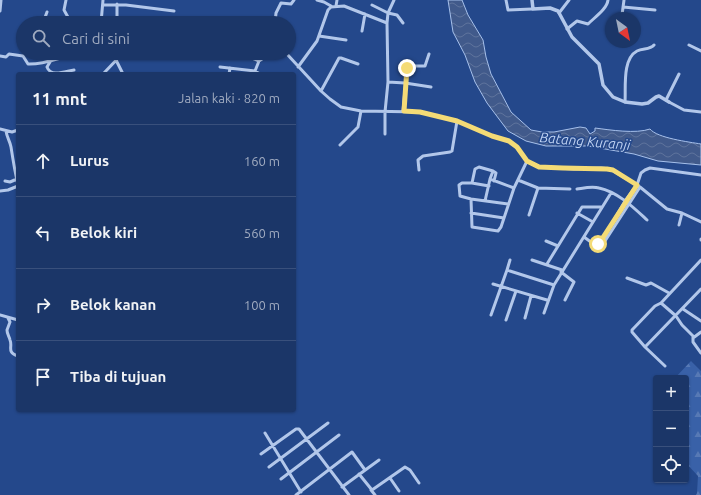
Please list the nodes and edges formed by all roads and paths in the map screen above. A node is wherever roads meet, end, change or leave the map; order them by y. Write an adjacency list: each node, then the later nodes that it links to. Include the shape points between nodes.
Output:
1 (1, 0): 22 (street)
2 (66, 0): 29 (street, via 64,10)
3 (104, 0): 14 (street)
4 (294, 0): 32 (street, via 291,4 281,3)
5 (317, 0): 16 (street)
6 (337, 0): 17 (street)
7 (394, 0): 25 (street)
8 (506, 0): 19 (street, via 508,10)
9 (532, 0): 19 (street)
10 (569, 0): 26 (street)
11 (608, 0): 35 (street, via 605,9 588,24 577,21)
12 (624, 0): 18 (street)
13 (116, 4): 14 (street); 20 (street); 31 (street)
14 (104, 5): 30 (street)
15 (372, 5): 25 (street)
16 (332, 6): 17 (street); 37 (street, via 328,10)
17 (336, 6): 27 (street, via 344,6)
18 (623, 7): 21 (street); 24 (street)
19 (533, 9): 26 (street, via 550,8)
20 (174, 10)
21 (655, 10)
22 (0, 11)
23 (47, 12): 28 (street)
24 (622, 12)
25 (388, 13): 33 (street); 34 (street, via 397,15)
26 (559, 13): 35 (street)
27 (365, 14): 33 (street); 36 (street)
28 (45, 16)
29 (67, 16)
30 (102, 16)
31 (117, 16)
32 (276, 16)
33 (387, 22): 63 (street)
34 (403, 22)
35 (567, 29): 68 (street, via 599,64 604,88 613,97)
36 (362, 31)
37 (319, 36): 38 (street); 53 (street)
38 (346, 40)
39 (654, 45): 68 (street, via 637,52 630,60 626,74)
40 (689, 45): 41 (street)
41 (701, 51)
42 (16, 54): 44 (street)
43 (428, 54): 64 (street, via 425,66 407,68)
44 (0, 56)
45 (26, 60): 50 (street, via 28,64)
46 (55, 60): 50 (street)
47 (116, 60): 59 (street); 60 (street)
48 (292, 60): 53 (street)
49 (258, 61): 56 (street)
50 (50, 62): 57 (street, via 47,67)
51 (358, 64): 66 (street, via 339,58)
52 (220, 67): 54 (street)
53 (298, 67): 66 (street)
54 (230, 68): 56 (street); 61 (street)
55 (74, 70): 58 (street)
56 (255, 71)
57 (50, 72)
58 (63, 72)
59 (105, 72)
60 (122, 72)
61 (229, 72)
62 (679, 74): 67 (street)
63 (388, 82): 64 (street); 71 (street)
64 (405, 83): 65 (street); 70 (street)
65 (432, 87)
66 (321, 91): 69 (street, via 338,105)
67 (668, 101): 68 (street, via 657,96 644,104); 72 (street, via 684,110)
68 (625, 102)
69 (360, 111): 71 (street); 78 (street, via 358,127)
70 (404, 111): 71 (street); 73 (street)
71 (385, 112): 77 (street)
72 (701, 112)
73 (457, 121): 79 (street, via 511,142); 80 (street, via 452,151 423,156 418,160)
74 (0, 130): 75 (street)
75 (6, 131): 76 (street); 82 (street, via 11,145)
76 (16, 131)
77 (385, 134)
78 (340, 145)
79 (527, 161): 84 (street); 88 (street, via 542,167 613,170)
80 (419, 170)
81 (701, 175): 88 (street, via 647,169 641,173)
82 (16, 179): 85 (street)
83 (492, 180): 86 (street, via 496,173 479,167 476,168); 87 (street); 90 (street)
84 (518, 180): 90 (street); 91 (street)
85 (5, 182)
86 (472, 183): 87 (street); 96 (street, via 462,183 459,186 459,196)
87 (489, 186): 97 (street)
88 (638, 186): 98 (street); 103 (street, via 665,208)
89 (16, 187): 94 (street)
90 (514, 188): 99 (street)
91 (538, 188): 92 (street); 104 (street)
92 (570, 189)
93 (577, 189): 95 (street, via 599,188)
94 (0, 191)
95 (611, 193): 98 (street); 100 (street)
96 (471, 199): 97 (street); 101 (street)
97 (484, 201): 99 (street)
98 (627, 202): 106 (street); 110 (street, via 605,240 595,245)
99 (508, 204): 105 (street)
100 (602, 207): 102 (street, via 583,207); 107 (street)
101 (471, 213): 105 (street); 105 (street, via 471,226 476,228 498,230)
102 (577, 213): 107 (street); 112 (street)
103 (682, 213): 108 (street); 109 (street)
104 (529, 214)
105 (504, 218)
106 (647, 220)
107 (593, 222): 110 (street)
108 (701, 222)
109 (679, 225)
110 (584, 237): 118 (street)
111 (546, 242): 112 (street)
112 (558, 246): 116 (street)
113 (510, 260): 117 (street)
114 (532, 260): 116 (street)
115 (701, 260): 125 (street)
116 (547, 264): 118 (street)
117 (506, 270): 121 (street); 122 (street)
118 (562, 271): 121 (street); 128 (street, via 574,282)
119 (627, 278): 125 (street, via 646,285 651,283)
120 (493, 284): 122 (street)
121 (554, 285): 127 (street)
122 (501, 286): 124 (street); 133 (street)
123 (701, 289): 130 (street)
124 (516, 291): 126 (street); 138 (street)
125 (668, 293): 129 (street)
126 (532, 296): 127 (street); 136 (street)
127 (548, 300): 131 (street)
128 (564, 300)
129 (661, 303): 134 (street); 142 (street, via 632,330)
130 (683, 309): 134 (street); 139 (street)
131 (544, 312)
132 (0, 315): 135 (street)
133 (491, 315)
134 (676, 316): 141 (street); 142 (street)
135 (8, 318): 137 (street); 144 (street, via 10,349)
136 (525, 318)
137 (16, 320)
138 (506, 320)
139 (700, 320)
140 (701, 332): 141 (street)
141 (693, 338): 143 (street)
142 (645, 347): 145 (street)
143 (701, 353)
144 (16, 355)
145 (665, 366)
146 (328, 423): 149 (street)
147 (265, 433): 150 (street)
148 (338, 436): 151 (street)
149 (307, 439): 150 (street, via 297,428); 151 (street); 153 (street)
150 (273, 446): 152 (street); 153 (street)
151 (316, 452): 156 (street); 158 (street)
152 (261, 454)
153 (280, 458): 155 (street); 158 (street)
154 (379, 460): 157 (street)
155 (268, 467)
156 (329, 470): 157 (street, via 352,452); 163 (street); 166 (street)
157 (365, 470): 159 (street)
158 (290, 473): 161 (street); 166 (street)
159 (359, 474): 163 (street); 164 (street)
160 (390, 478): 162 (street, via 405,467); 164 (street); 165 (street)
161 (281, 479)
162 (420, 483)
163 (342, 487): 168 (street)
164 (371, 490): 169 (street)
165 (399, 491)
166 (301, 492): 167 (street)
167 (296, 495)
168 (349, 495)
169 (375, 495)

